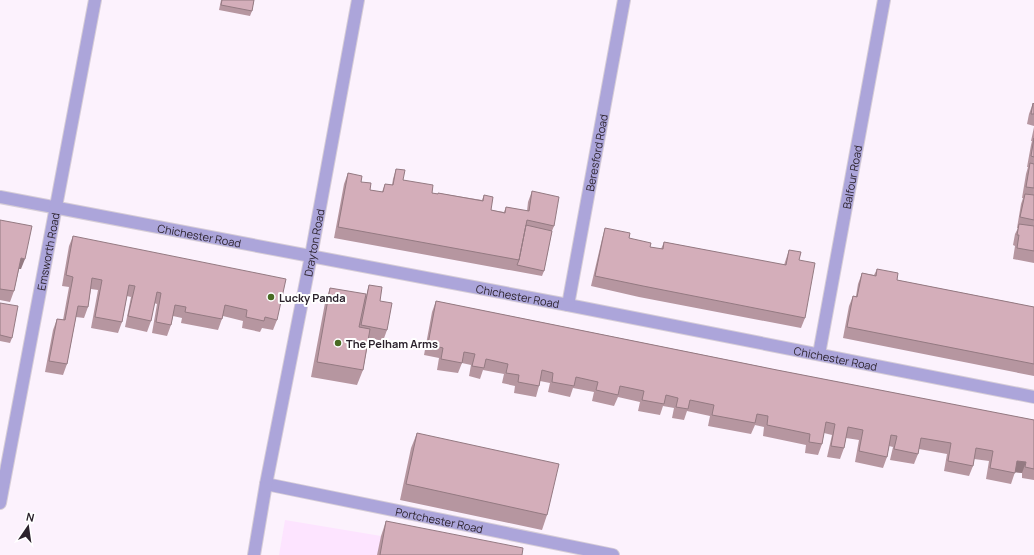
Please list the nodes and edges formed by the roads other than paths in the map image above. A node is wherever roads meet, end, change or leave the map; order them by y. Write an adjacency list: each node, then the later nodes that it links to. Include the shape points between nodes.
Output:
1 (95, 0): 6 (street, Emsworth Road)
2 (358, 0): 7 (street, Drayton Road)
3 (624, 0): 8 (street, Beresford Road)
4 (884, 0): 9 (street, Balfour Road)
5 (0, 197): 6 (street, Chichester Road)
6 (56, 208): 7 (street, Chichester Road); 12 (street, Emsworth Road)
7 (311, 256): 8 (street, Chichester Road); 11 (street, Drayton Road)
8 (568, 305): 9 (street, Chichester Road)
9 (820, 354): 10 (street, Chichester Road)
10 (1034, 397)
11 (266, 484): 13 (street, Drayton Road); 14 (street, Portchester Road)
12 (0, 503)
13 (254, 555)
14 (612, 555)

